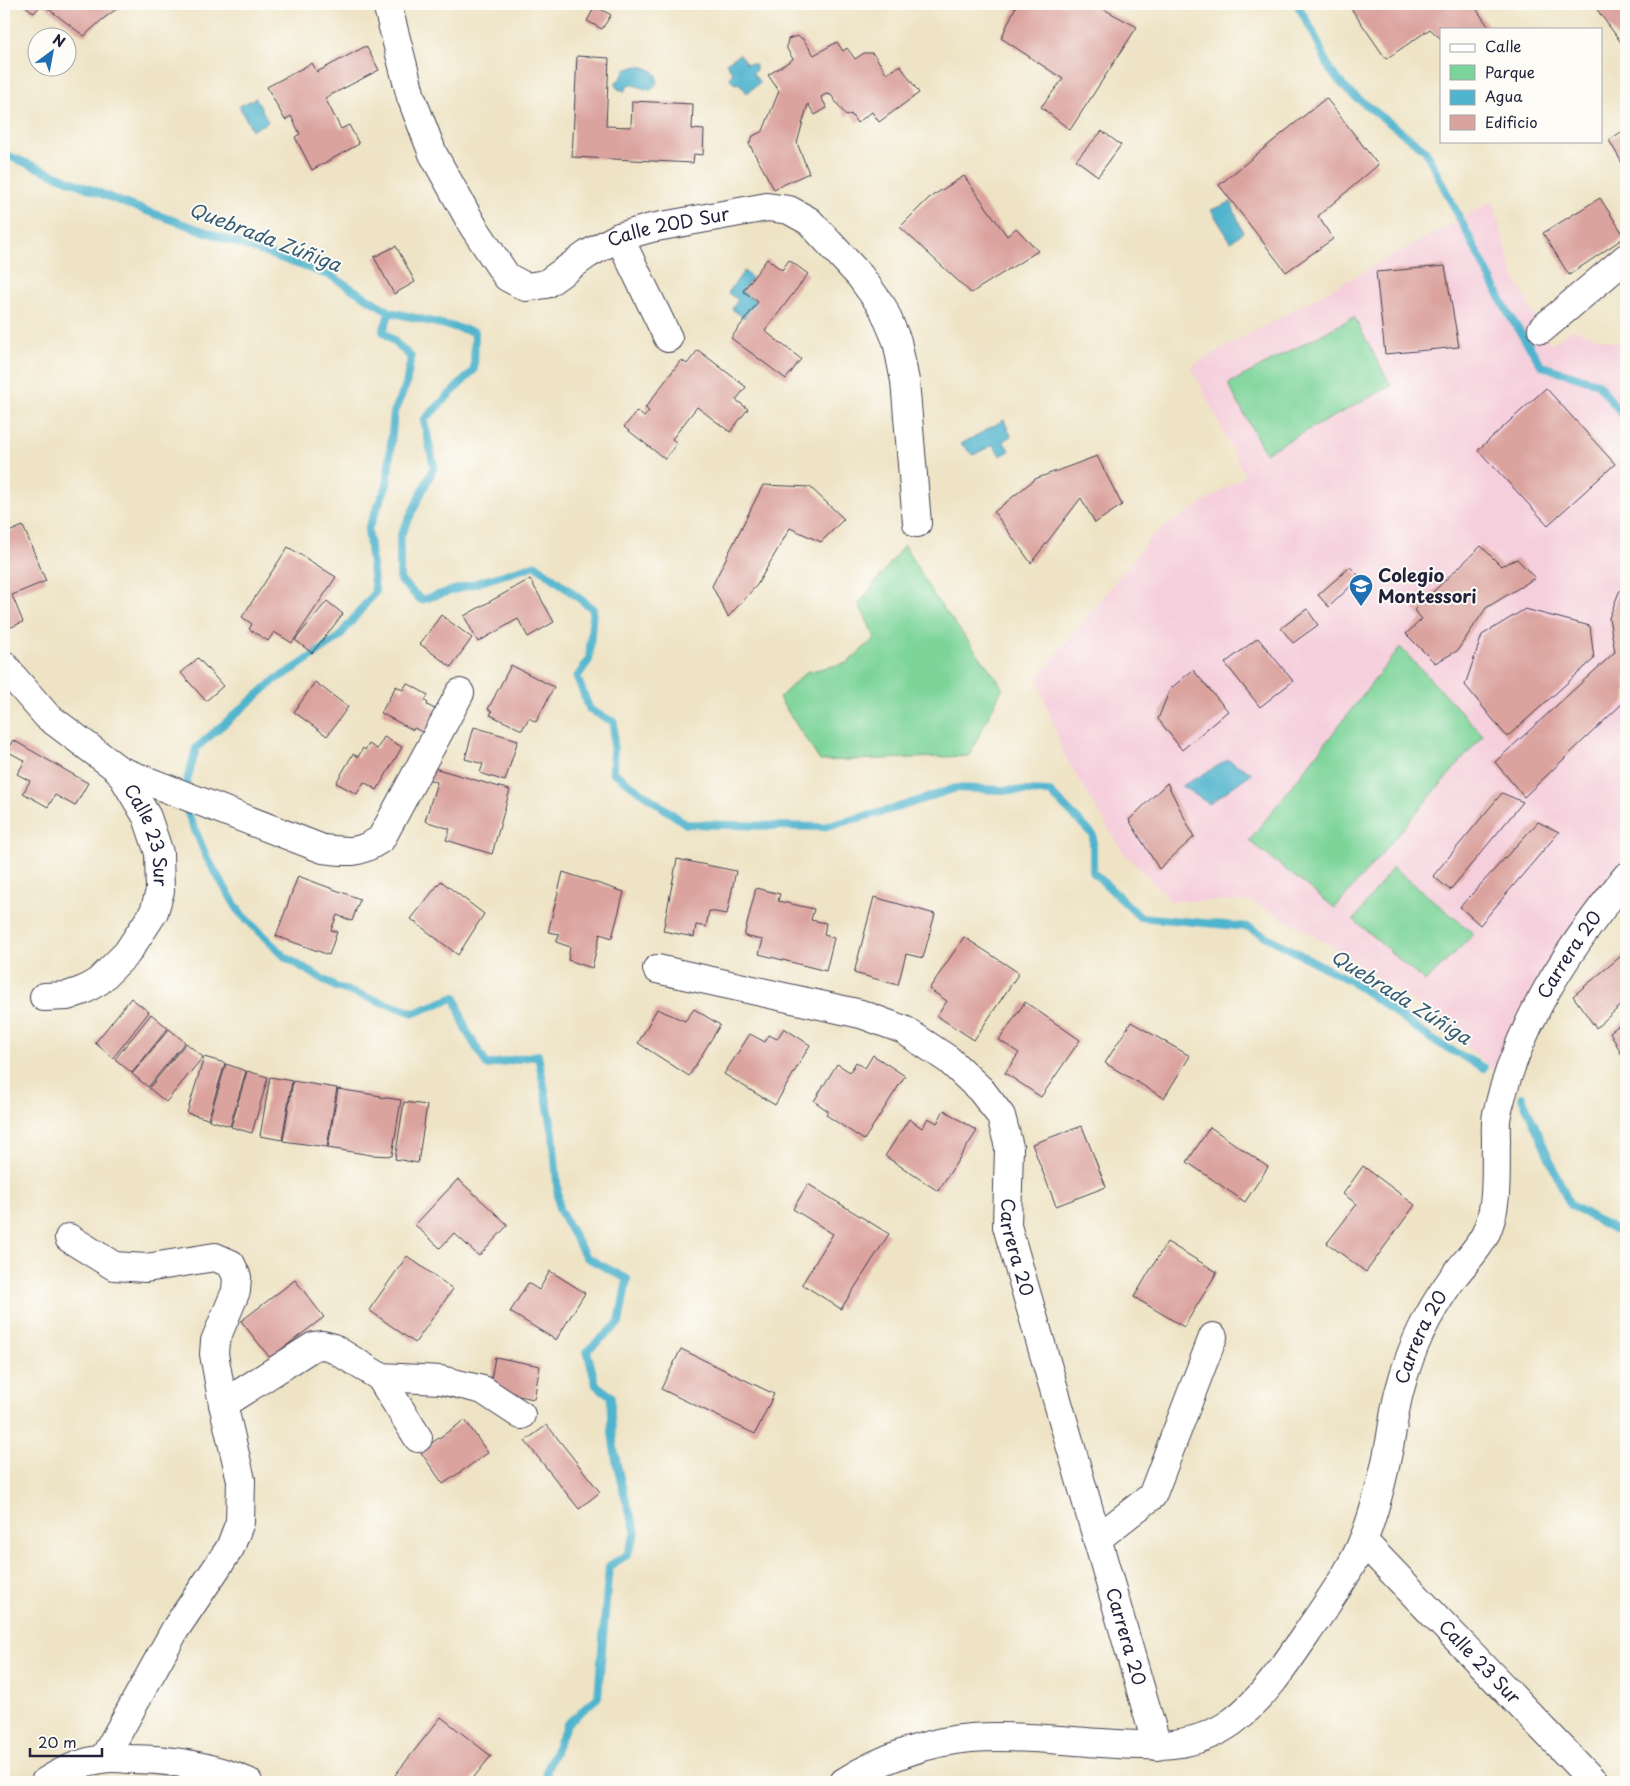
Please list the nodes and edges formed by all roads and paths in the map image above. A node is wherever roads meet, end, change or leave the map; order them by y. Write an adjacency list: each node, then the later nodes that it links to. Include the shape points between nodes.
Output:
1 (387, 4): 2 (street, Calle 20D Sur, via 411,97 433,154 473,226 507,277 526,287 546,284)
2 (619, 237): 5 (street); 6 (street, Calle 20D Sur, via 767,207 789,210 809,221 860,276 882,308 897,341 905,381)
3 (1626, 258): 4 (street)
4 (1542, 329)
5 (668, 338)
6 (917, 523)
7 (4, 665): 9 (street, Calle 23 Sur, via 48,716)
8 (460, 693): 9 (street, via 381,839 365,850 324,849)
9 (119, 770): 12 (street, Calle 23 Sur, via 146,817 159,853 160,891 154,912 127,953 99,981 67,996)
10 (1626, 878): 20 (street, Carrera 20, via 1557,972 1527,1028 1496,1118 1495,1205 1485,1235 1437,1301 1417,1337 1399,1390 1390,1444)
11 (657, 969): 19 (street, Carrera 20, via 870,1017 904,1030 948,1060 981,1090 1001,1116 1009,1146 1007,1226)
12 (44, 997)
13 (69, 1238): 16 (street, via 114,1266 146,1268 215,1257 231,1264 237,1277 236,1291 215,1341 214,1354)
14 (1213, 1337): 19 (street, via 1152,1496)
15 (380, 1376): 16 (street, via 331,1347 314,1346); 17 (street, via 441,1380 483,1390); 18 (street)
16 (223, 1404): 22 (street, via 241,1480 240,1522 230,1548 176,1628)
17 (521, 1415)
18 (418, 1438)
19 (1097, 1539): 21 (street, Carrera 20)
20 (1363, 1541): 21 (street, Carrera 20, via 1315,1622 1256,1700 1231,1722 1198,1739); 26 (street, Calle 23 Sur)
21 (1157, 1746): 25 (street, Carrera 20, via 971,1738 933,1744 899,1755)
22 (104, 1758): 23 (street, via 83,1763); 24 (street, via 152,1759 189,1765)
23 (46, 1782)
24 (248, 1782)
25 (844, 1782)
26 (1594, 1782)

